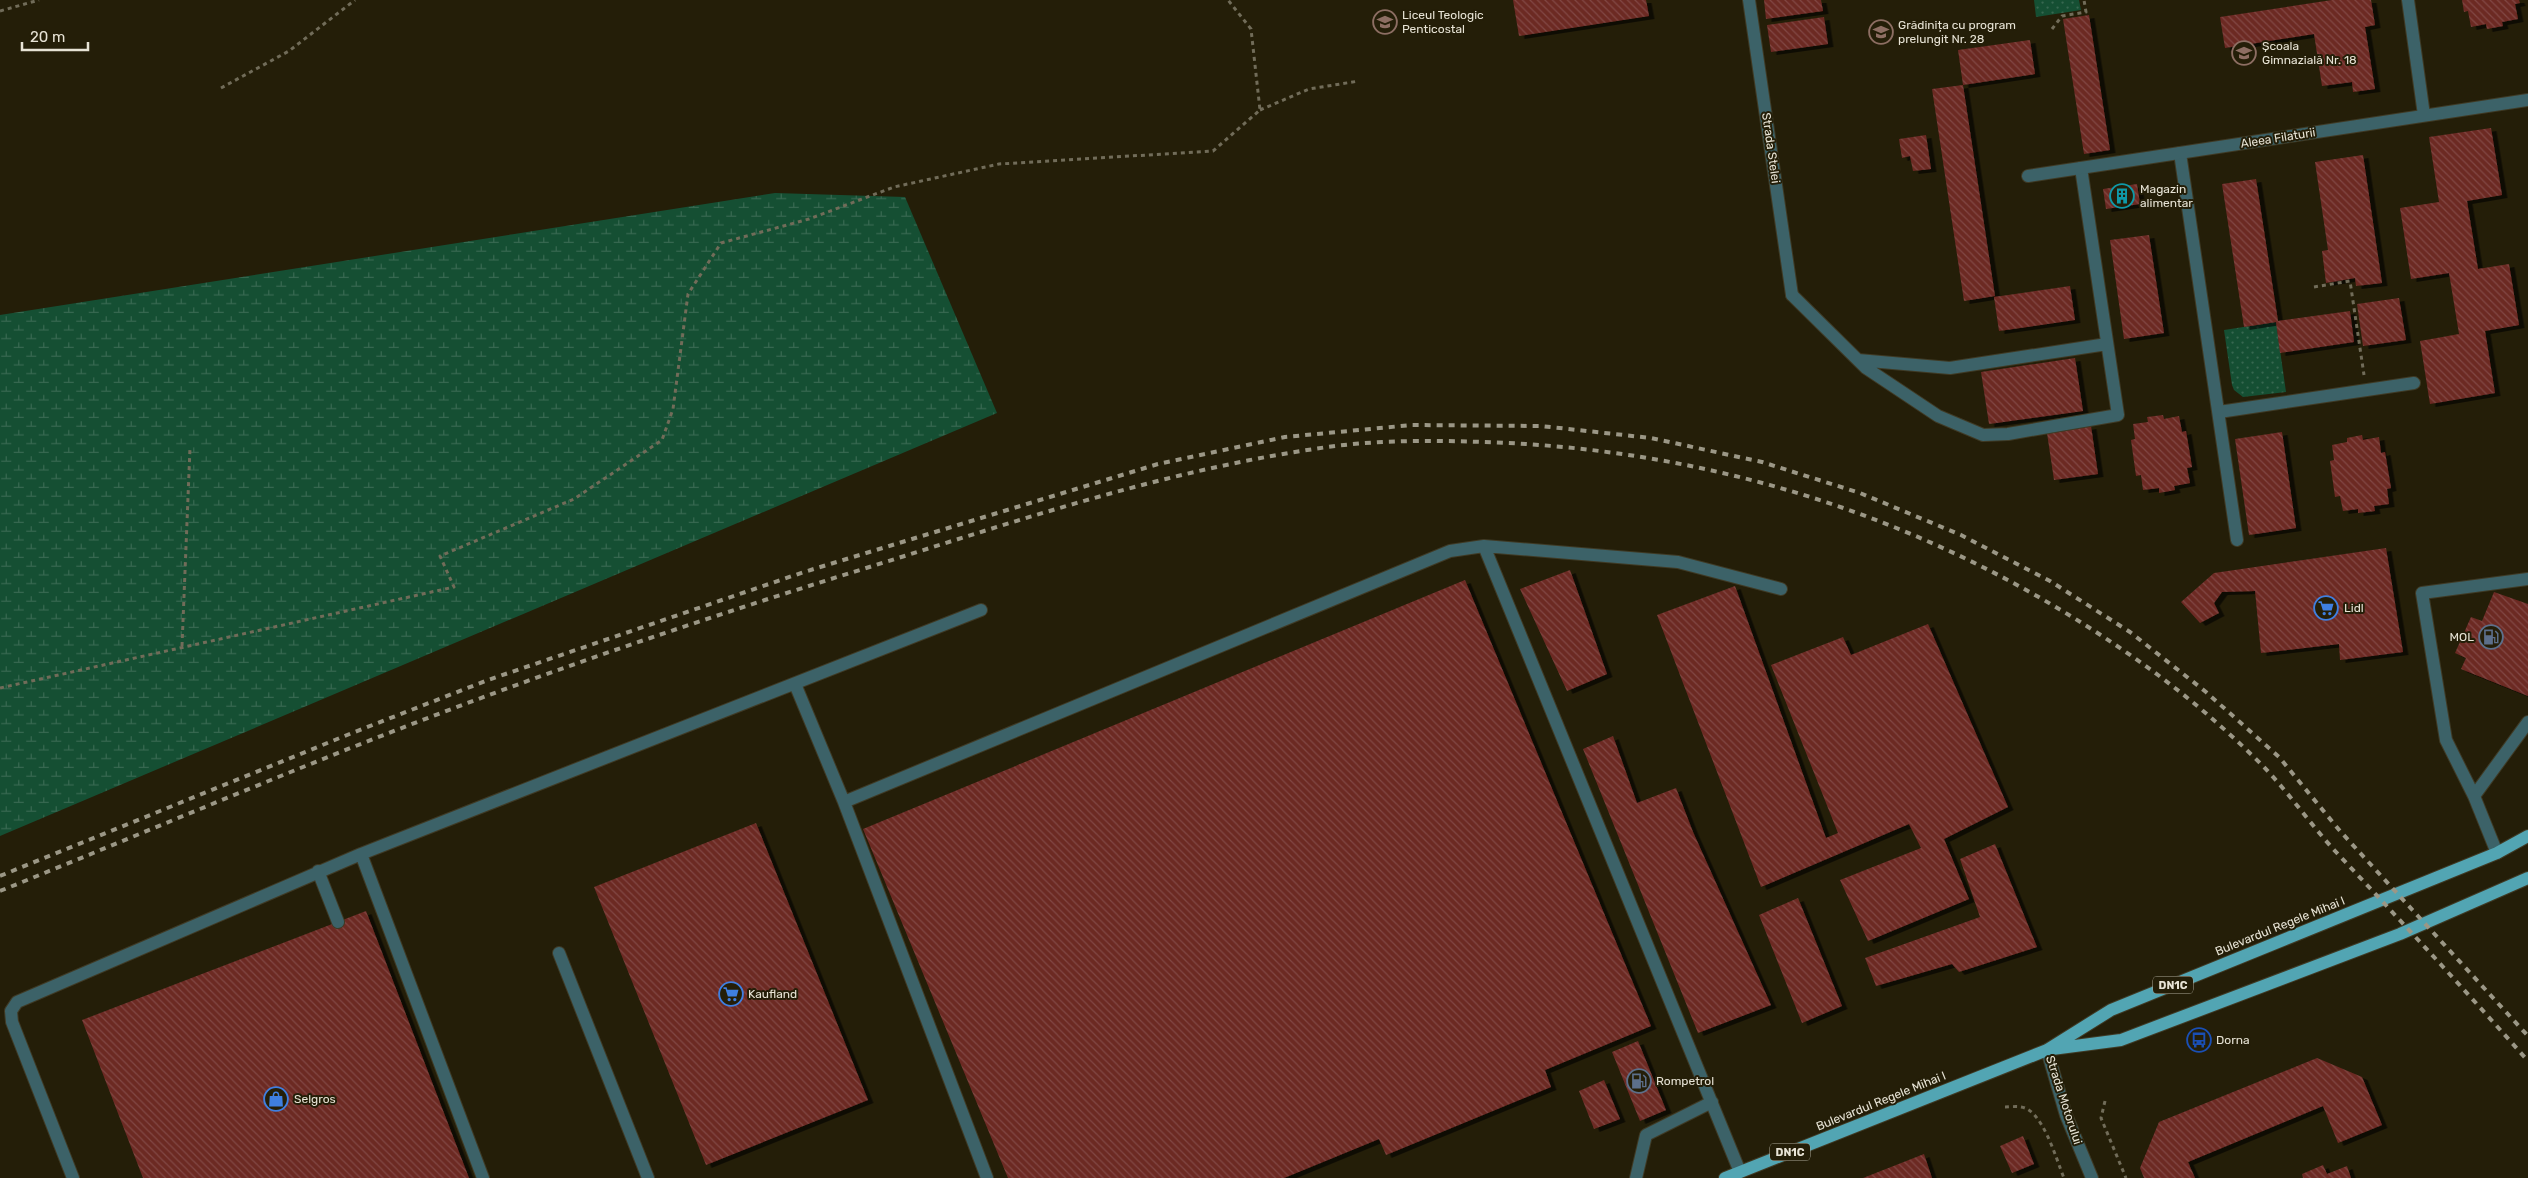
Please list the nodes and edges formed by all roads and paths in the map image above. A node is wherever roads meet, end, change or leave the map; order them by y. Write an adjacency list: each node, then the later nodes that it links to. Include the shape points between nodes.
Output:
1 (39, 0): 7 (path)
2 (355, 0): 10 (path, via 289,50)
3 (1228, 0): 12 (path, via 1251,29)
4 (1749, 0): 19 (street, Strada Stelei, via 1792,295)
5 (2084, 0): 8 (path, via 2086,12 2062,16)
6 (2408, 0): 13 (street)
7 (0, 11)
8 (2052, 29)
9 (1359, 81): 12 (path, via 1310,89)
10 (221, 88)
11 (2528, 100): 13 (street, Aleea Filaturii)
12 (1260, 110): 29 (path, via 1213,151 999,164 894,186 809,219 721,243 688,294 673,409 662,440 574,499 440,556 454,587)
13 (2424, 116): 14 (street, Aleea Filaturii)
14 (2180, 153): 15 (street, Aleea Filaturii); 22 (street)
15 (2081, 168): 16 (street, Aleea Filaturii); 18 (street)
16 (2028, 176)
17 (2314, 287): 21 (path, via 2350,281)
18 (2107, 344): 19 (street, via 1950,368); 19 (street, via 2118,415 1983,436 1938,416)
19 (1858, 360)
20 (2414, 383): 21 (street)
21 (2366, 390): 22 (street)
22 (2218, 412): 24 (street)
23 (190, 448): 29 (path)
24 (2237, 540)
25 (1484, 546): 27 (street, via 1678,562); 34 (street, via 1450,551); 44 (street)
26 (2528, 578): 33 (street, via 2422,594 2446,740)
27 (1781, 590)
28 (982, 610): 30 (street)
29 (182, 646): 31 (path)
30 (796, 684): 34 (street); 37 (street)
31 (0, 688)
32 (2528, 722): 33 (street)
33 (2474, 796): 36 (street)
34 (844, 802): 50 (street)
35 (2528, 836): 36 (main road, Bulevardul Regele Mihai I / DN1C)
36 (2497, 853): 42 (main road, Bulevardul Regele Mihai I / DN1C, via 2110,1010)
37 (361, 854): 38 (street); 48 (street)
38 (318, 871): 40 (street); 47 (street, via 17,1002 11,1011 12,1022)
39 (2528, 878): 42 (main road, Bulevardul Regele Mihai I / DN1C, via 2400,934 2121,1040)
40 (338, 922)
41 (559, 954): 49 (street)
42 (2047, 1050): 46 (main road, Bulevardul Regele Mihai I / DN1C); 54 (street, Strada Motorului, via 2066,1115)
43 (2105, 1101): 55 (path, via 2101,1118)
44 (1712, 1102): 46 (street); 51 (street, via 1646,1135)
45 (2005, 1107): 53 (path, via 2022,1107 2041,1122)
46 (1740, 1172): 52 (main road, Bulevardul Regele Mihai I / DN1C)
47 (73, 1178)
48 (483, 1178)
49 (648, 1178)
50 (988, 1178)
51 (1636, 1178)
52 (1725, 1178)
53 (2064, 1178)
54 (2092, 1178)
55 (2126, 1178)

